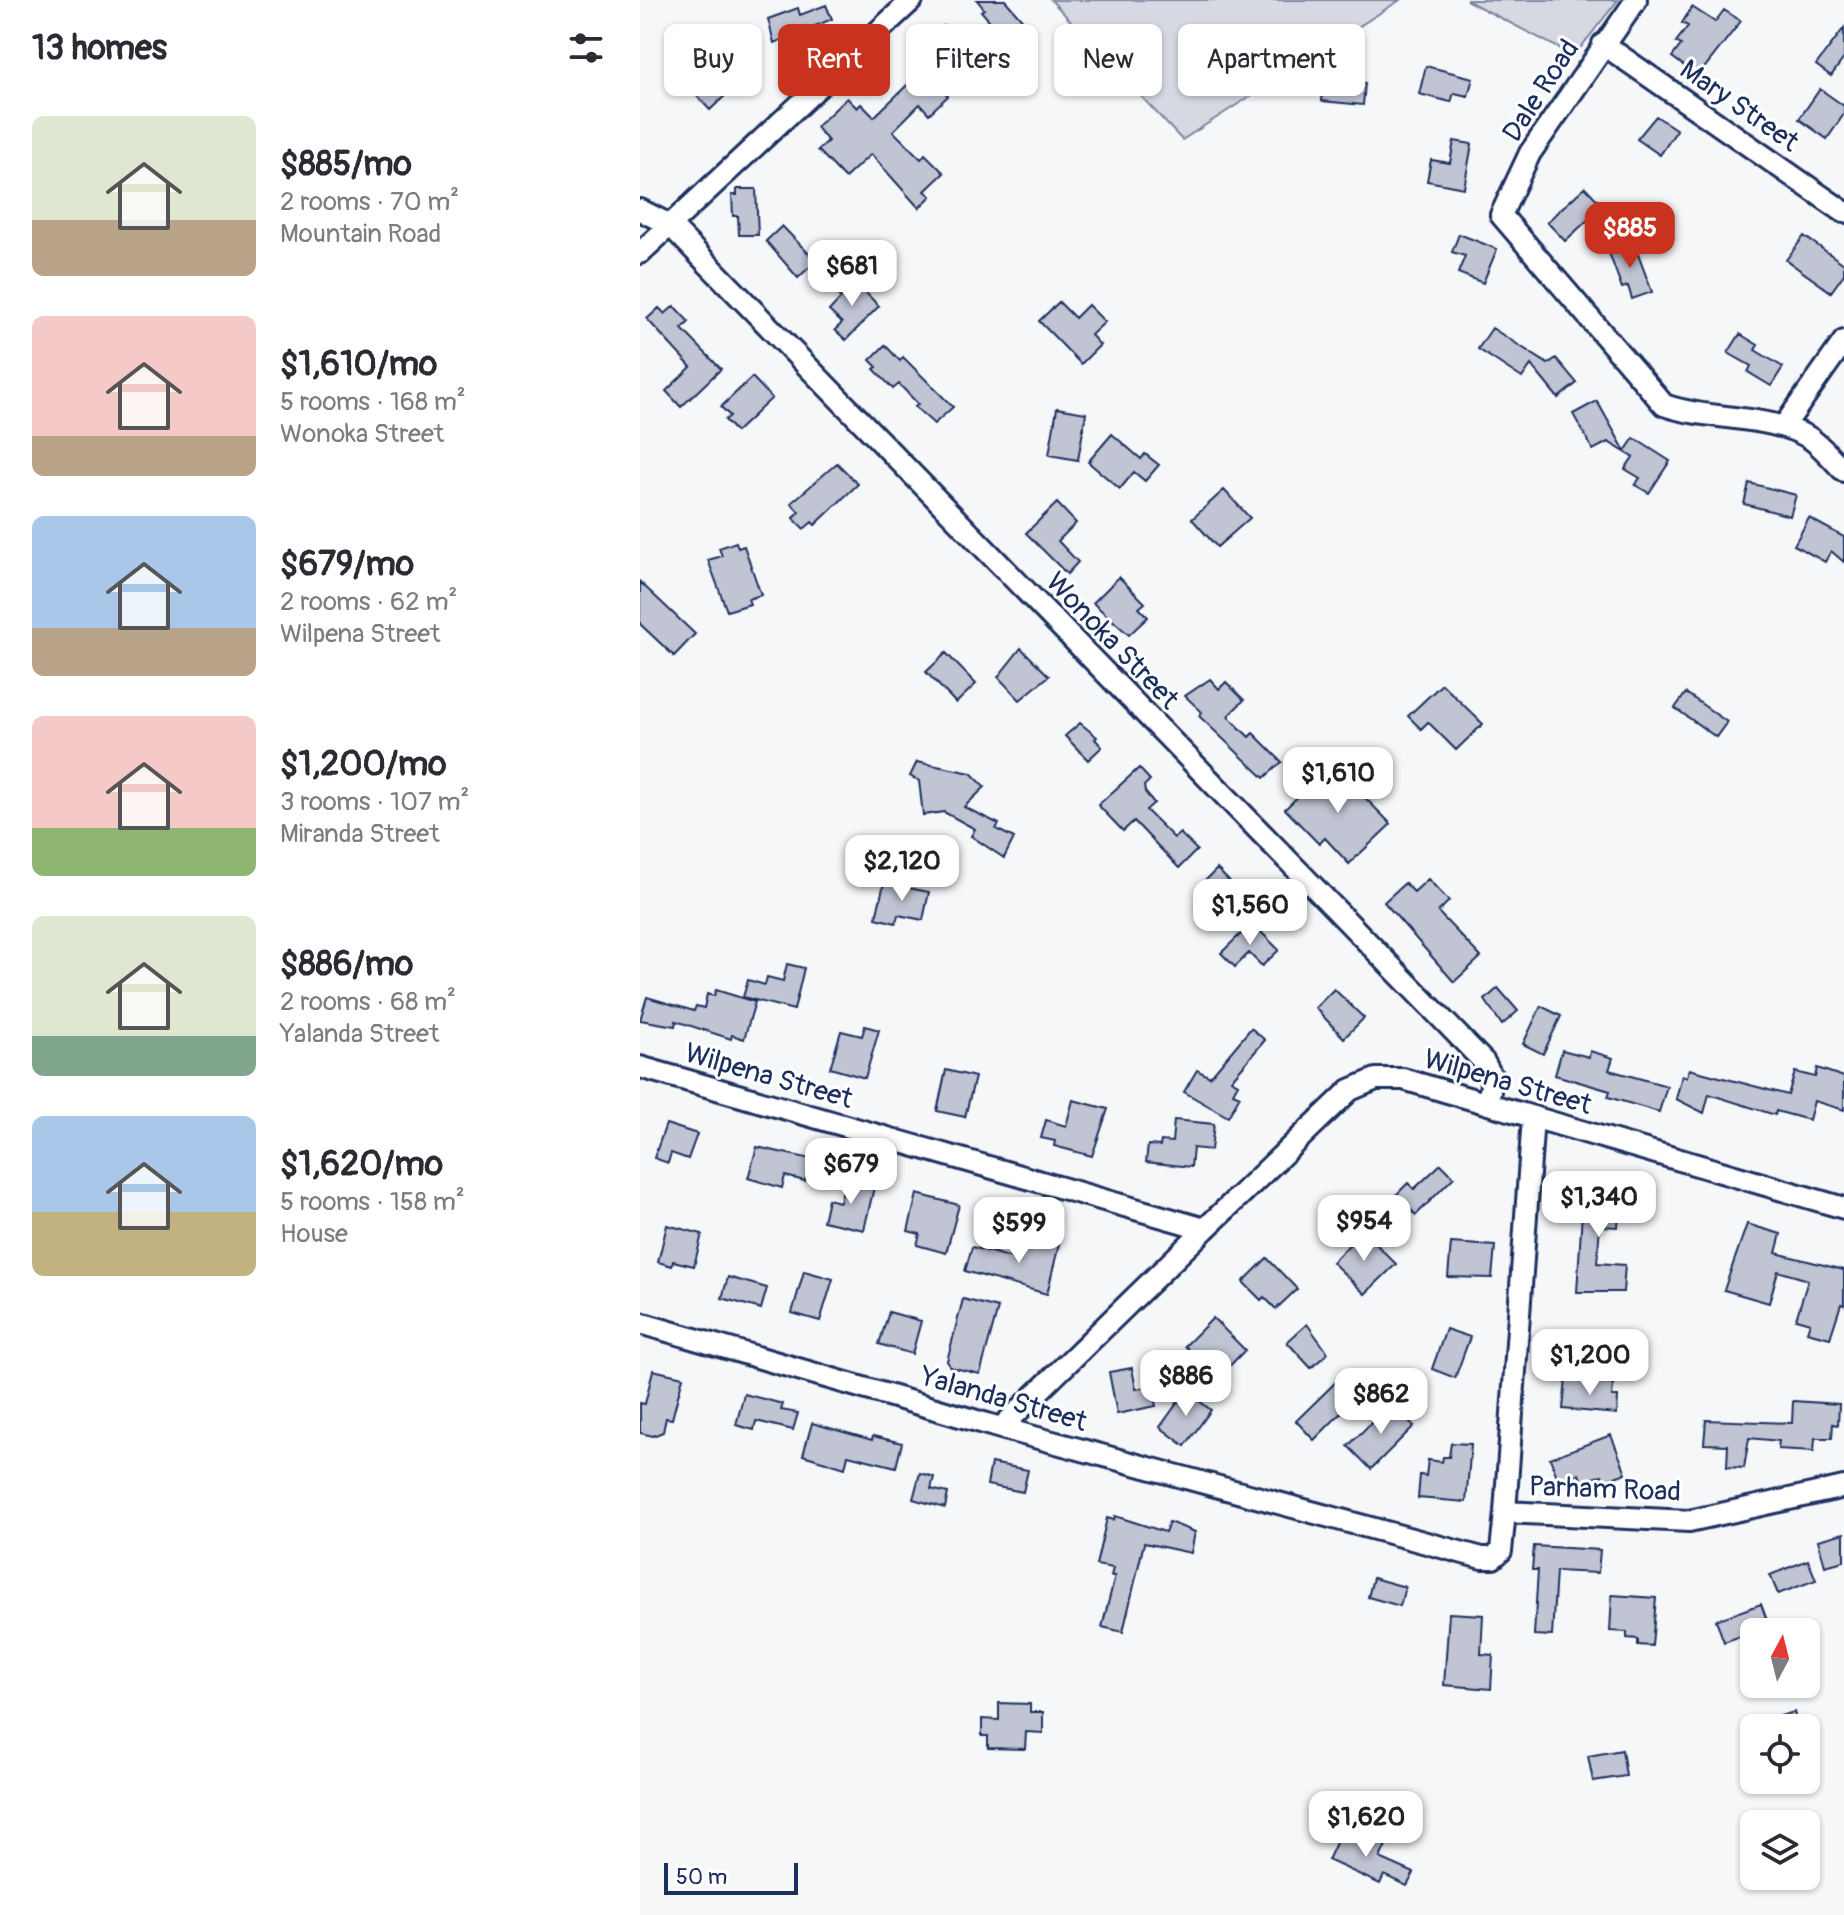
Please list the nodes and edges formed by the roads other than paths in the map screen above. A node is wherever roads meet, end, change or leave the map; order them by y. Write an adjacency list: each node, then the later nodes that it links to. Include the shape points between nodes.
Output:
1 (912, 0): 6 (street)
2 (1636, 0): 3 (street, Dale Road)
3 (1603, 44): 5 (street, Mary Street); 9 (street, Dale Road, via 1530,153 1501,215 1664,405 1694,415)
4 (640, 210): 6 (street, Wonoka Street)
5 (1844, 212)
6 (670, 225): 7 (street); 12 (street, Wonoka Street, via 1484,1062 1492,1077)
7 (640, 253)
8 (1844, 341): 9 (street)
9 (1784, 426): 10 (street, via 1811,439)
10 (1844, 471)
11 (642, 1074): 15 (street, Wilpena Street)
12 (1488, 1104): 13 (street, Wilpena Street); 15 (street, Wilpena Street, via 1403,1079 1376,1079 1350,1090)
13 (1533, 1117): 14 (street, Wilpena Street); 19 (street)
14 (1844, 1208)
15 (1205, 1229): 17 (street, Wilpena Street)
16 (640, 1323): 17 (street, Yalanda Street)
17 (1001, 1428): 19 (street, Yalanda Street, via 1482,1558 1501,1551)
18 (1844, 1487): 19 (street, Parham Road, via 1689,1521)
19 (1505, 1512)

